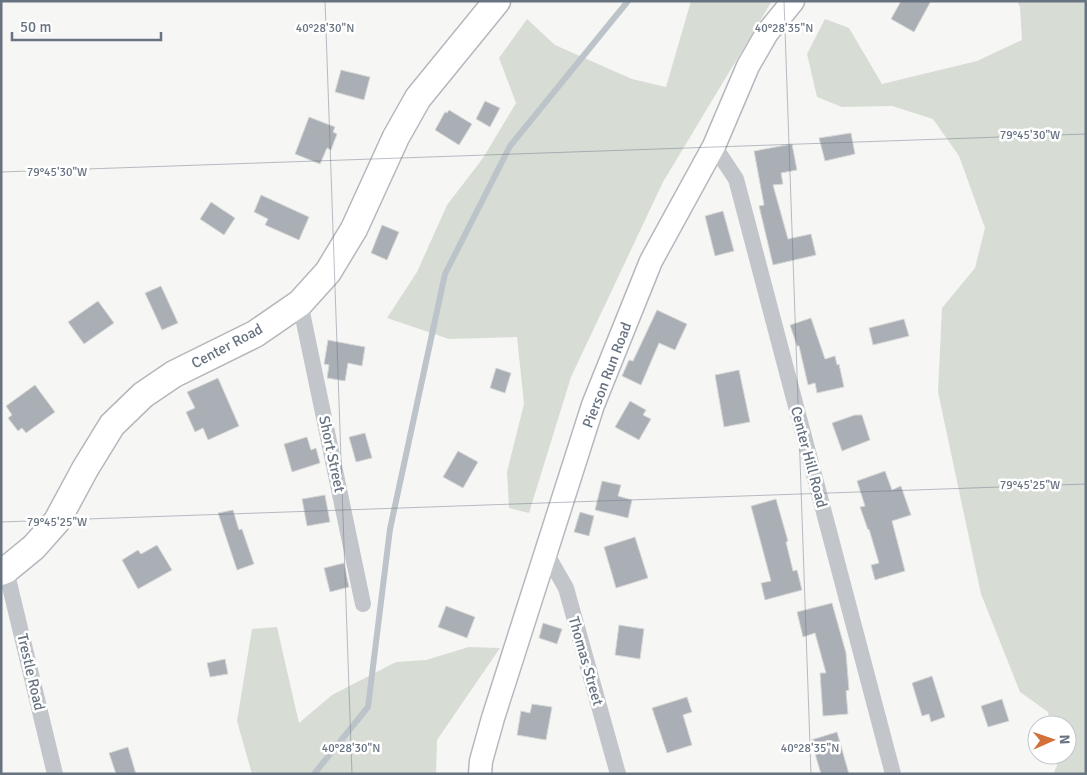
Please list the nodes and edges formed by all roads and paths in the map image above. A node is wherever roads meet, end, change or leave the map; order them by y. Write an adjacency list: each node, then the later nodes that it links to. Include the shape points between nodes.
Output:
1 (497, 1): 4 (main road, Center Road, via 418,98 396,137 354,228 328,272)
2 (793, 1): 3 (street, Pierson Run Road, via 767,33 748,66)
3 (714, 146): 5 (street, Pierson Run Road, via 651,261 593,405); 11 (street, Center Hill Road, via 736,179)
4 (300, 303): 6 (main road, Center Road, via 255,334 174,374 142,395 112,425 57,520 34,547); 7 (street, Short Street)
5 (546, 553): 9 (street, Pierson Run Road, via 493,718); 10 (street, Thomas Street, via 566,588)
6 (4, 571): 8 (street, Trestle Road)
7 (363, 604)
8 (55, 774)
9 (480, 774)
10 (618, 774)
11 (893, 774)

